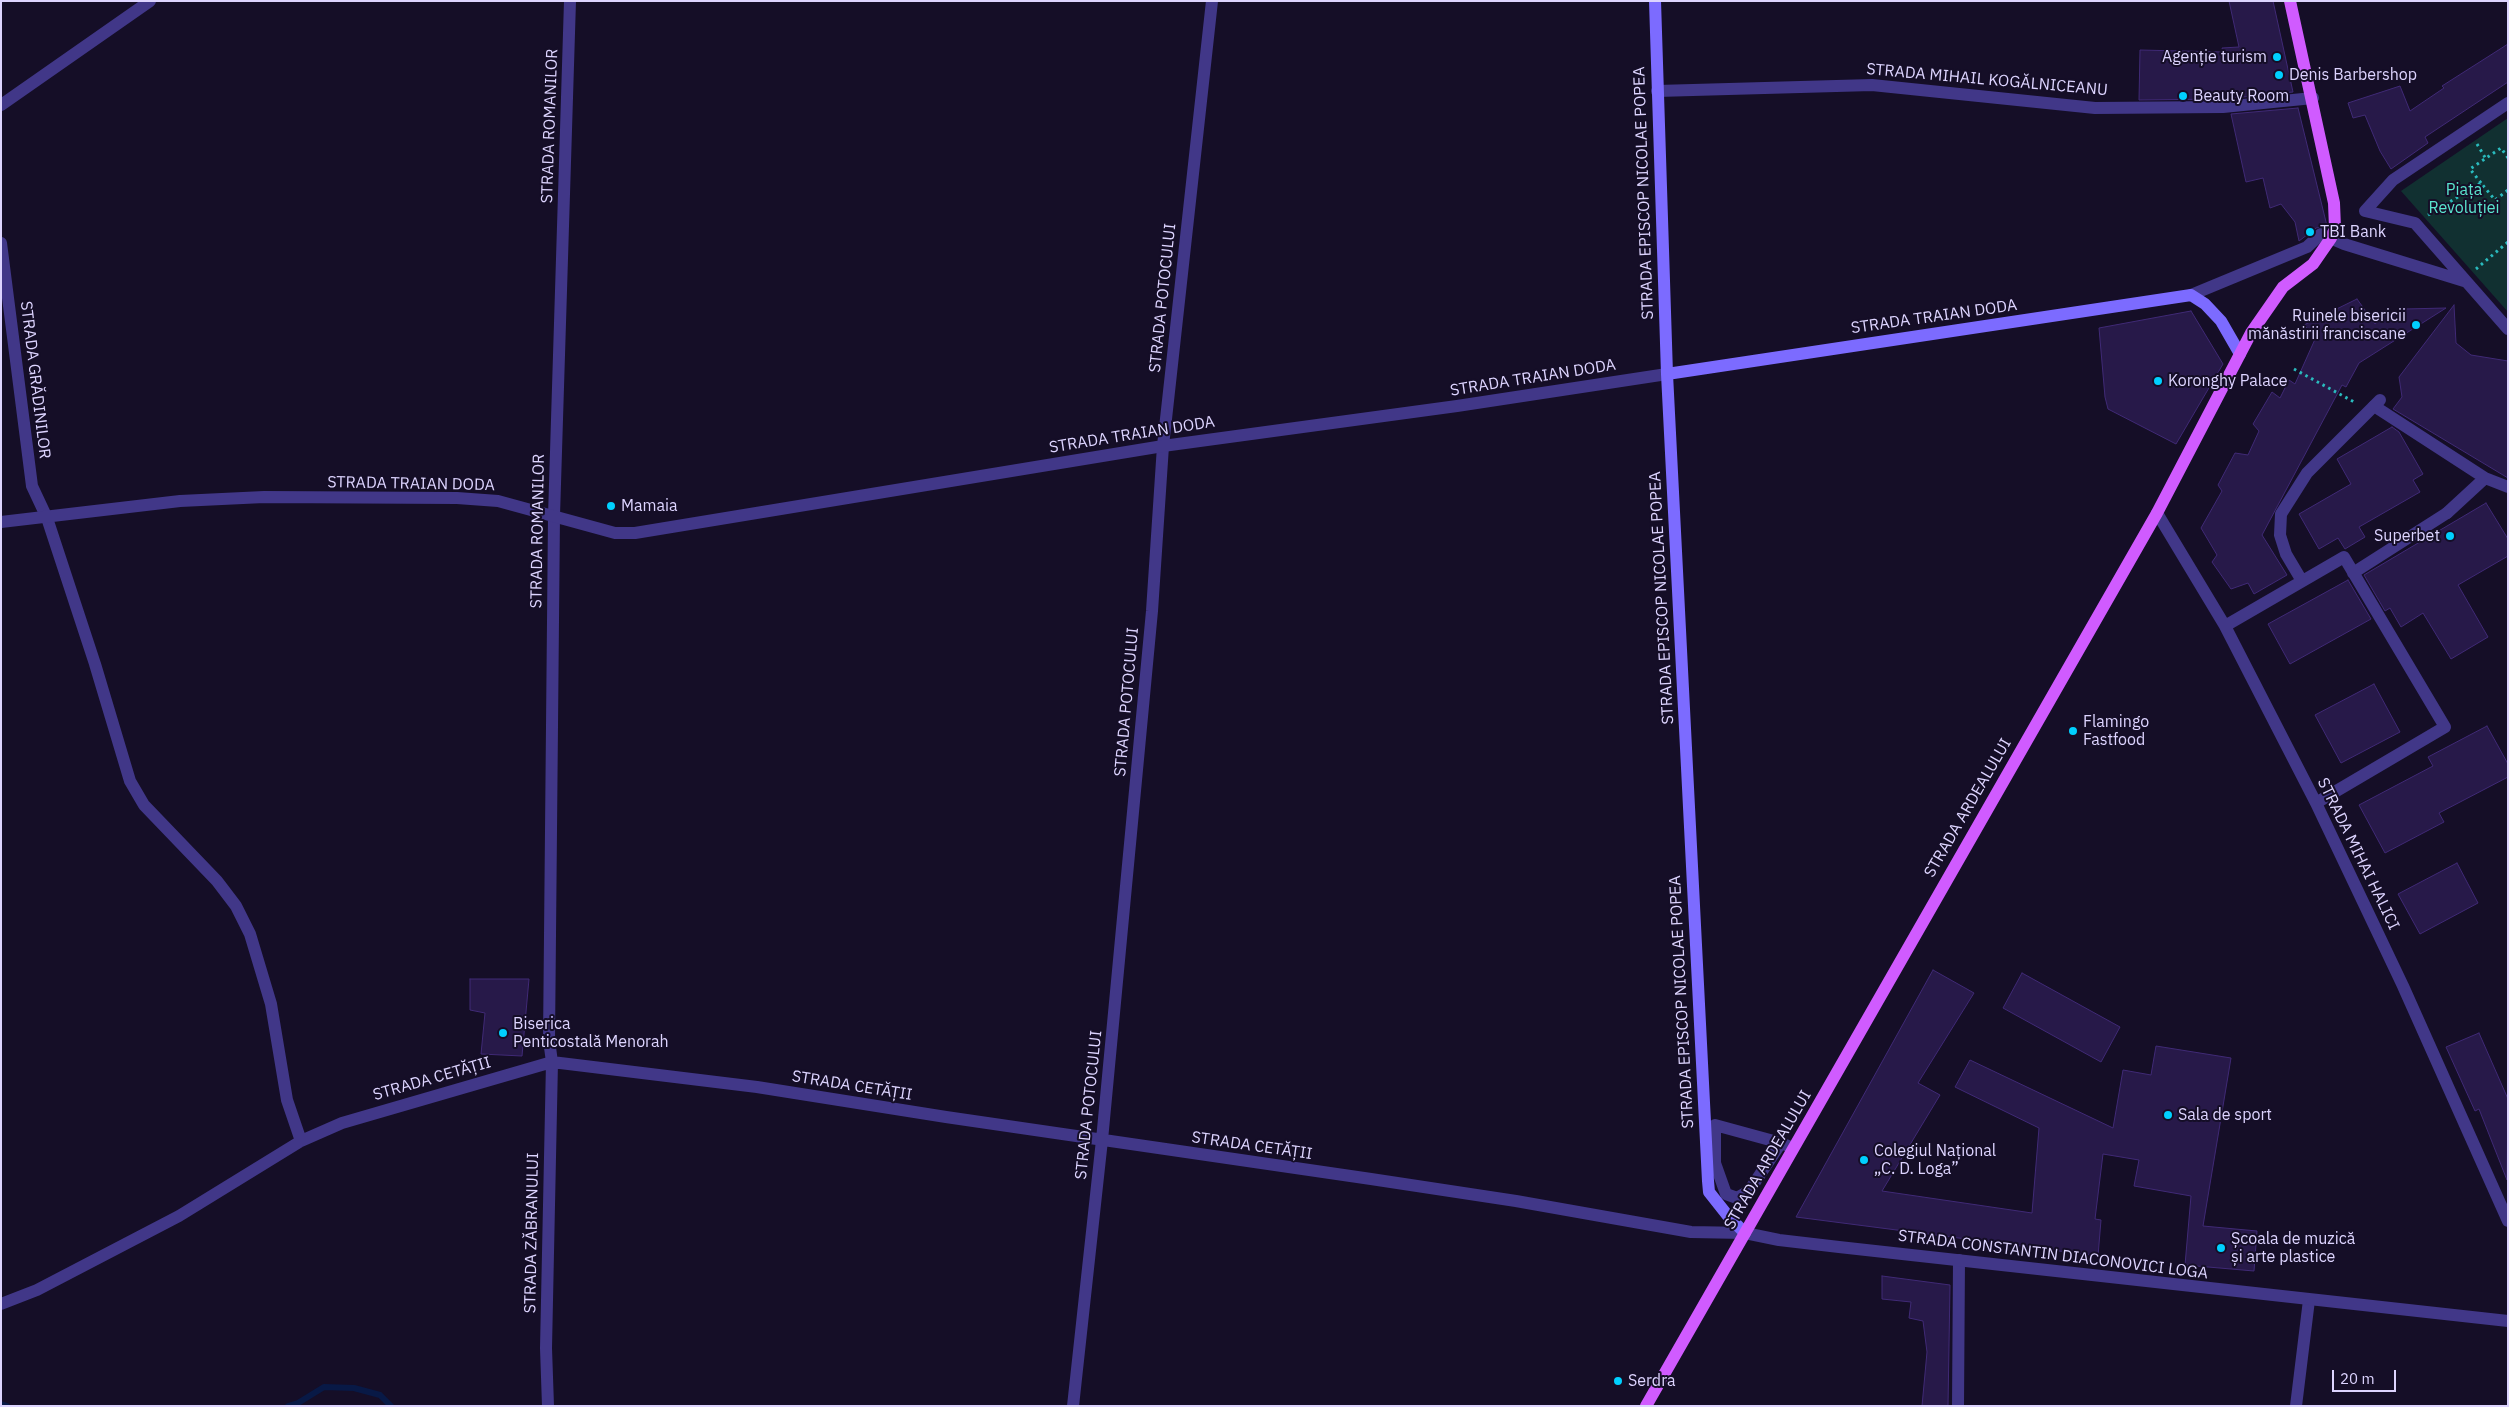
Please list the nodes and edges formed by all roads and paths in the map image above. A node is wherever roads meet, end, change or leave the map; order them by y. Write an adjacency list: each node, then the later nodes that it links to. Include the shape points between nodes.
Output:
1 (150, 1): 9 (street)
2 (570, 1): 28 (street, STRADA ROMANILOR)
3 (1212, 1): 24 (street, STRADA POTOCULUI)
4 (1655, 1): 6 (main road, STRADA EPISCOP NICOLAE POPEA)
5 (2290, 1): 7 (main road)
6 (1657, 91): 7 (street, STRADA MIHAIL KOGĂLNICEANU, via 1872,85 2095,108 2223,107); 22 (main road, STRADA EPISCOP NICOLAE POPEA)
7 (2313, 98): 14 (main road, via 2334,203 2335,228)
8 (2508, 103): 13 (street, via 2393,180 2365,211)
9 (1, 104)
10 (2508, 158): 11 (path, via 2501,148 2470,170)
11 (2481, 183): 12 (path, via 2495,200); 13 (path)
12 (2508, 190)
13 (2415, 223): 17 (street)
14 (2331, 238): 17 (street); 18 (street, via 2321,234 2307,247); 20 (main road, STRADA ARDEALULUI, via 2313,264 2283,287)
15 (2508, 242): 17 (path)
16 (1, 243): 29 (street, STRADA GRĂDINILOR, via 32,486)
17 (2464, 280): 19 (street)
18 (2191, 295): 20 (main road, via 2221,321); 22 (main road, STRADA TRAIAN DODA)
19 (2508, 329)
20 (2240, 354): 27 (main road, STRADA ARDEALULUI)
21 (2294, 369): 23 (path)
22 (1666, 374): 24 (street, STRADA TRAIAN DODA); 36 (main road, STRADA EPISCOP NICOLAE POPEA)
23 (2375, 405): 25 (street); 32 (street, via 2307,473 2281,514 2283,545)
24 (1163, 446): 28 (street, STRADA TRAIAN DODA, via 635,533 615,533); 37 (street, STRADA POTOCULUI, via 1152,611)
25 (2485, 478): 26 (street); 31 (street, via 2447,513)
26 (2508, 487)
27 (2157, 513): 33 (street, STRADA MIHAI HALICI); 40 (main road, STRADA ARDEALULUI)
28 (554, 516): 29 (street, STRADA TRAIAN DODA, via 498,501 458,498 264,497 180,501); 35 (street, STRADA ROMANILOR, via 549,1040)
29 (47, 518): 30 (street, STRADA TRAIAN DODA); 38 (street, STRADA GRĂDINILOR, via 130,781 144,805 217,880 236,906 250,934 271,1004 287,1100)
30 (1, 522)
31 (2354, 573): 32 (street, via 2344,557); 34 (street, via 2445,727)
32 (2302, 582): 33 (street)
33 (2224, 626): 34 (street, STRADA MIHAI HALICI)
34 (2316, 803): 41 (street, STRADA MIHAI HALICI, via 2404,986)
35 (552, 1062): 37 (street, STRADA CETĂȚII, via 757,1087); 38 (street, STRADA CETĂȚII, via 395,1106 342,1123); 47 (street, STRADA ZĂBRANULUI)
36 (1710, 1124): 39 (street); 39 (street, via 1720,1183 1726,1194 1737,1198 1749,1191); 42 (main road, STRADA EPISCOP NICOLAE POPEA, via 1709,1192)
37 (1102, 1140): 42 (street, STRADA CETĂȚII, via 1507,1199 1691,1232); 48 (street, STRADA POTOCULUI)
38 (301, 1141): 45 (street, STRADA CETĂȚII, via 179,1216 37,1290)
39 (1781, 1143): 40 (street)
40 (1793, 1148): 42 (main road, STRADA ARDEALULUI)
41 (2508, 1222)
42 (1745, 1233): 43 (street, STRADA CONSTANTIN DIACONOVICI LOGA, via 1779,1240); 49 (main road, STRADA ARDEALULUI)
43 (1959, 1260): 44 (street, STRADA CONSTANTIN DIACONOVICI LOGA); 50 (street)
44 (2309, 1300): 46 (street, STRADA CONSTANTIN DIACONOVICI LOGA); 51 (street)
45 (1, 1304)
46 (2508, 1321)
47 (548, 1406)
48 (1072, 1406)
49 (1646, 1406)
50 (1958, 1406)
51 (2296, 1406)

